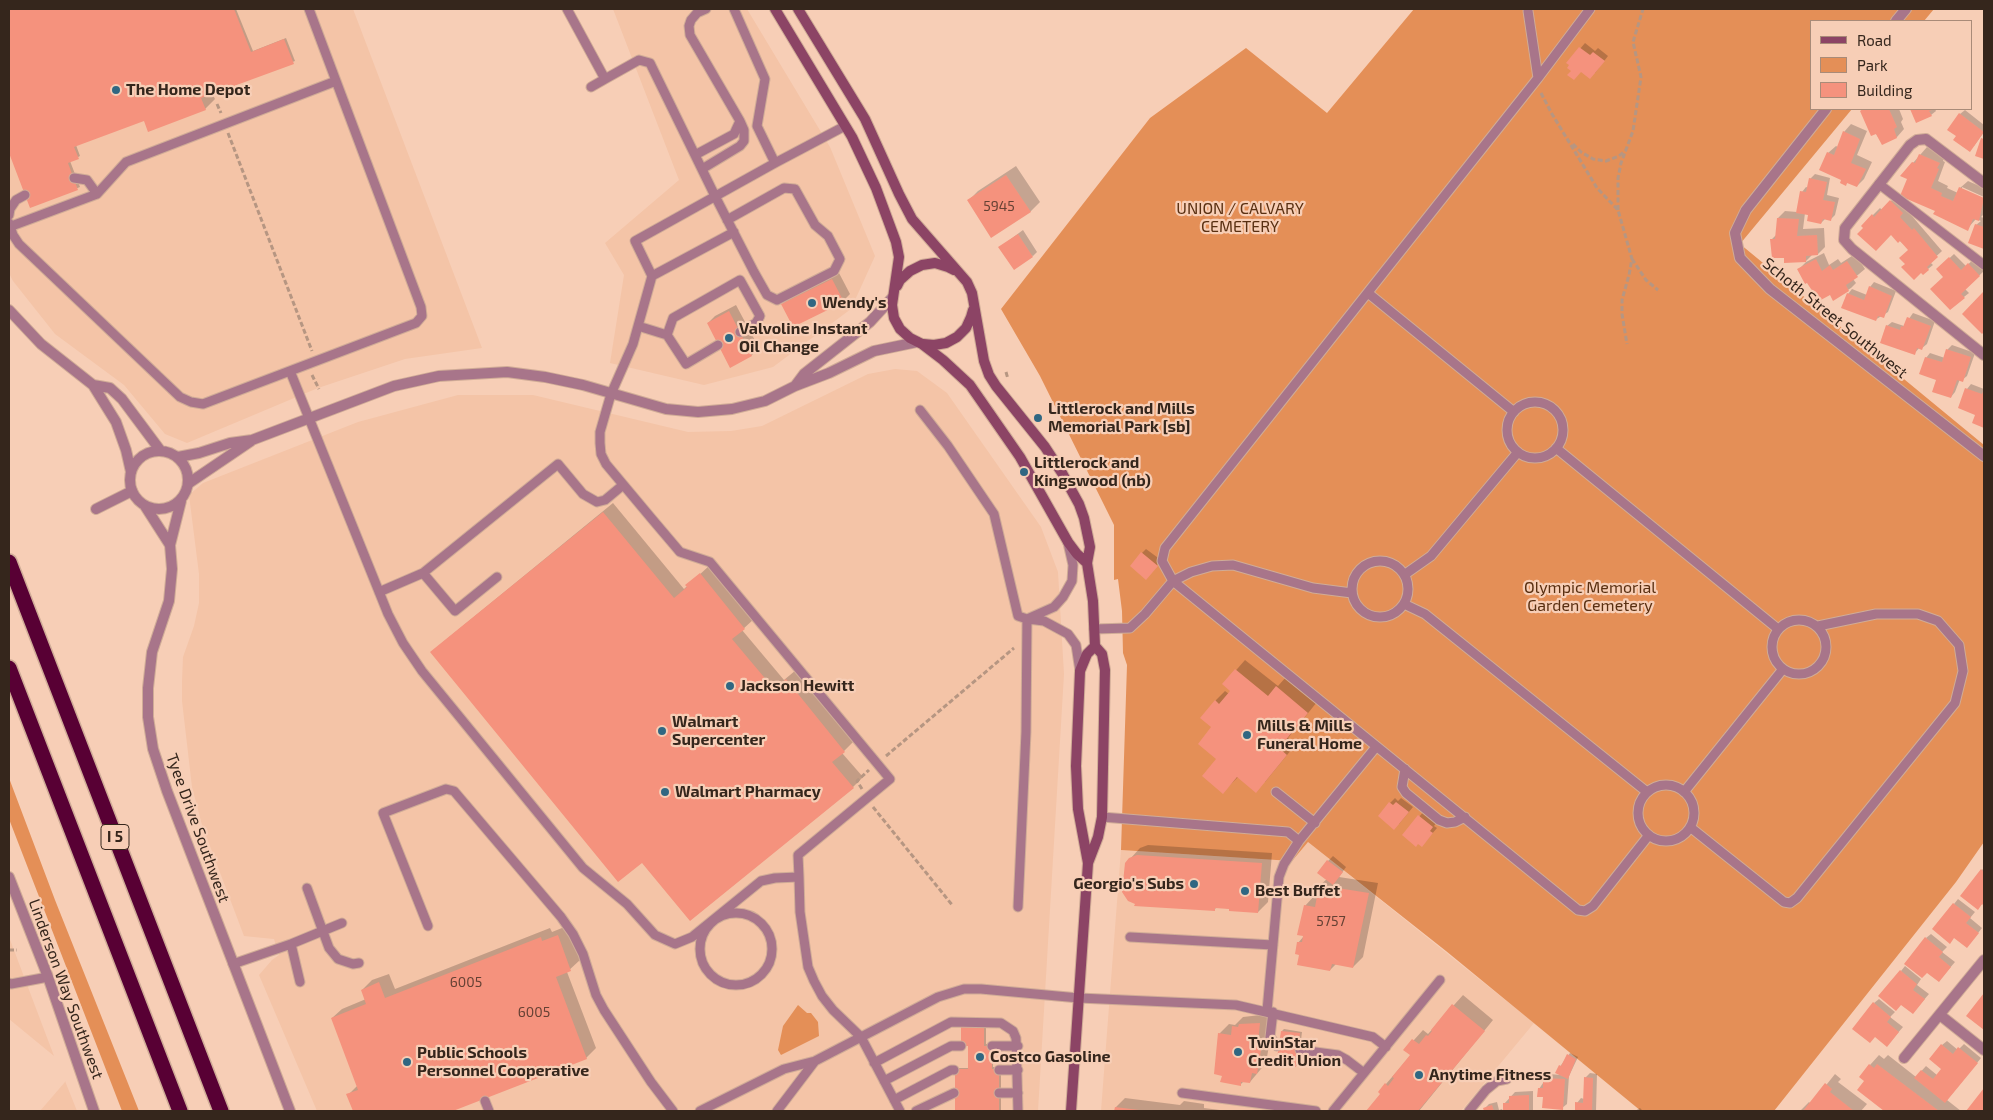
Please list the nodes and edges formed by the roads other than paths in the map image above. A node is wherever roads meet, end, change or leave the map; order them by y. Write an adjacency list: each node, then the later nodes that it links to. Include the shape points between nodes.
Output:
1 (308, 9): 13 (lane)
2 (567, 9): 12 (lane)
3 (706, 9): 16 (lane, via 691,20 690,34)
4 (734, 9): 19 (lane, via 765,79 757,126)
5 (774, 9): 17 (main road)
6 (798, 9): 34 (main road, via 865,120 912,219)
7 (1590, 9): 11 (lane)
8 (1906, 9): 10 (street)
9 (1528, 11): 11 (lane)
10 (1897, 20)
11 (1538, 78): 37 (lane)
12 (605, 79): 14 (lane); 18 (lane, via 640,60 650,63)
13 (336, 81): 24 (lane, via 126,162); 47 (lane, via 422,307 422,316 416,323)
14 (591, 87)
15 (1825, 110): 58 (street, Schoth Street Southwest, via 1746,210 1735,232 1740,258 1770,289)
16 (740, 121): 18 (lane, via 734,134); 20 (lane, via 744,141)
17 (845, 126): 19 (lane); 38 (main road, via 876,188 896,242 899,257)
18 (695, 154): 20 (lane)
19 (775, 162): 26 (lane)
20 (702, 169): 26 (lane)
21 (74, 178): 24 (lane, via 86,180)
22 (1984, 183): 23 (street, via 1926,139 1910,145)
23 (1879, 184): 32 (lane); 46 (street, via 1845,228 1844,240)
24 (97, 194): 30 (lane)
25 (25, 195): 27 (lane, via 16,200)
26 (715, 196): 28 (lane); 35 (lane, via 635,241)
27 (9, 215)
28 (727, 220): 31 (lane); 33 (lane, via 784,188 795,189 815,225 828,236 840,259 834,271 777,300 767,295)
29 (9, 223): 30 (lane)
30 (9, 227): 47 (lane, via 19,244 180,397 203,404)
31 (734, 232): 33 (lane); 35 (lane)
32 (1984, 266)
33 (754, 272): 36 (lane)
34 (960, 274): 38 (main road, via 935,263 922,265 900,280); 39 (main road, via 972,293)
35 (652, 276): 41 (lane)
36 (740, 280): 42 (lane, via 760,316 756,323); 43 (lane, via 673,318)
37 (1368, 293): 52 (lane); 74 (lane, via 1165,548 1162,561)
38 (893, 294): 44 (main road, via 894,318 900,329); 49 (street, via 870,322 810,369)
39 (973, 305): 44 (main road, via 966,328 957,337 934,345); 70 (main road, via 989,375 1045,447 1079,504 1088,531)
40 (9, 310): 48 (street, via 41,344)
41 (638, 326): 43 (lane); 50 (lane)
42 (740, 332)
43 (667, 335): 45 (lane, via 686,364)
44 (919, 343): 49 (street, via 874,351); 67 (main road, via 958,372 985,404 1033,476)
45 (718, 345)
46 (1984, 355)
47 (290, 371): 53 (lane)
48 (94, 384): 56 (street, via 110,388 122,399); 60 (street, via 116,422)
49 (795, 386): 50 (street, via 765,401 732,409 698,412 666,409)
50 (611, 394): 53 (street, via 583,385 507,372 439,376 394,386); 62 (lane, via 600,443 606,464)
51 (920, 410): 78 (lane, via 994,514 1018,616)
52 (1514, 412): 55 (lane, via 1532,402 1554,410 1560,418 1562,432); 57 (lane, via 1507,429 1510,443)
53 (309, 417): 54 (street); 75 (lane)
54 (252, 440): 59 (street); 61 (street)
55 (1556, 448): 57 (lane, via 1534,458); 81 (lane)
56 (160, 450): 59 (street); 60 (street, via 142,456)
57 (1518, 452): 72 (lane, via 1431,556)
58 (1984, 456)
59 (178, 457): 61 (street, via 185,464)
60 (131, 472): 63 (street)
61 (189, 483): 64 (street, Tyee Drive Southwest)
62 (623, 485): 71 (lane, via 605,500 597,502 583,494 558,464); 99 (lane, via 680,552 710,562 890,779 798,855)
63 (132, 491): 65 (street, Tyee Drive Southwest); 66 (street)
64 (181, 501): 65 (street, via 163,509); 68 (street, Tyee Drive Southwest)
65 (144, 506): 68 (street, Tyee Drive Southwest)
66 (96, 509)
67 (1068, 542): 70 (main road); 78 (lane, via 1073,564 1072,581 1054,606)
68 (170, 545): 111 (street, Tyee Drive Southwest, via 169,601 152,652 148,717 153,749 167,791)
69 (9, 562): 144 (highway, I 5)
70 (1087, 563): 80 (main road)
71 (423, 573): 73 (lane, via 456,611); 75 (lane)
72 (1404, 574): 76 (lane, via 1392,563 1367,564 1355,576); 77 (lane, via 1408,589)
73 (497, 577)
74 (1173, 581): 76 (lane, via 1212,566 1233,565 1313,588); 80 (lane, via 1130,628); 86 (lane)
75 (379, 592): 102 (lane, via 402,643 422,671 583,868 627,904 654,936 675,944 692,937)
76 (1352, 593): 77 (lane, via 1358,605 1374,616 1388,616)
77 (1404, 604): 89 (lane, via 1425,614)
78 (1027, 619): 85 (lane, via 1044,621 1068,634 1076,645); 101 (lane)
79 (1818, 626): 81 (lane, via 1801,619); 84 (lane, via 1826,640 1821,664 1807,674); 94 (lane, via 1876,614 1918,614 1938,621 1959,645 1963,671 1955,703 1790,903 1784,902)
80 (1094, 629): 82 (main road)
81 (1778, 629): 84 (lane, via 1772,648 1773,656)
82 (1095, 646): 85 (main road, via 1087,654); 91 (main road, via 1102,654 1106,670)
83 (9, 668): 143 (highway, I 5)
84 (1783, 669): 90 (lane)
85 (1080, 671): 97 (main road, via 1076,766 1078,809)
86 (1376, 747): 87 (lane); 93 (lane)
87 (1405, 769): 92 (lane); 92 (lane, via 1402,787 1439,820 1456,822)
88 (1276, 792): 93 (lane)
89 (1648, 792): 90 (lane, via 1666,785); 95 (lane, via 1638,814 1643,829)
90 (1684, 792): 94 (lane, via 1693,808)
91 (1102, 817): 96 (lane, via 1288,832); 97 (main road)
92 (1465, 817): 95 (lane, via 1578,910 1585,911 1593,906)
93 (1314, 823): 96 (lane)
94 (1690, 827): 95 (lane, via 1681,836 1668,841)
95 (1649, 835)
96 (1299, 841): 108 (lane, via 1284,864 1280,877)
97 (1088, 863): 116 (main road)
98 (9, 877): 112 (street, Linderson Way Southwest)
99 (798, 878): 102 (lane, via 761,882); 119 (lane, via 808,967 822,996)
100 (307, 888): 105 (lane)
101 (1018, 907)
102 (714, 920): 102 (lane, via 701,939 702,962 708,972 722,982 738,985 750,983 761,976 772,954 768,930 749,914 725,914)
103 (342, 923): 105 (lane)
104 (428, 926): 147 (lane, via 383,813 446,789 454,791 562,917 583,954 604,1010)
105 (322, 930): 107 (lane); 110 (lane, via 329,948 338,959)
106 (1130, 936): 108 (lane)
107 (291, 944): 111 (lane); 114 (lane)
108 (1273, 945): 117 (lane)
109 (1984, 960): 118 (street)
110 (359, 963)
111 (233, 964): 145 (street, Tyee Drive Southwest)
112 (48, 977): 115 (lane); 142 (street, Linderson Way Southwest)
113 (1440, 980): 124 (lane)
114 (300, 982)
115 (9, 983)
116 (1078, 998): 117 (lane, via 1236,1005); 119 (lane, via 964,989 938,997); 153 (main road)
117 (1270, 1012): 123 (lane, via 1270,1037); 124 (lane, via 1373,1036)
118 (1940, 1015): 126 (street); 127 (street)
119 (861, 1037): 128 (lane); 129 (lane)
120 (961, 1046): 135 (lane, via 951,1046)
121 (992, 1046): 122 (lane)
122 (1018, 1046): 129 (lane, via 1013,1032 1001,1023 951,1022); 132 (lane)
123 (1276, 1046)
124 (1386, 1046): 133 (lane)
125 (1300, 1050): 133 (lane, via 1338,1055)
126 (1984, 1050)
127 (1904, 1058)
128 (815, 1062): 148 (lane, via 784,1069); 149 (lane)
129 (874, 1063): 135 (lane)
130 (954, 1070): 140 (lane)
131 (999, 1070): 132 (lane)
132 (1018, 1070): 138 (lane)
133 (1364, 1073): 155 (lane)
134 (1507, 1079): 156 (lane, via 1486,1090)
135 (884, 1081): 140 (lane)
136 (954, 1093): 151 (lane)
137 (999, 1093): 138 (lane)
138 (1018, 1093): 152 (lane)
139 (1182, 1093): 154 (lane)
140 (894, 1100): 150 (lane)
141 (485, 1101): 146 (lane)
142 (94, 1111)
143 (180, 1111)
144 (221, 1111)
145 (290, 1111)
146 (489, 1111)
147 (673, 1111)
148 (700, 1111)
149 (776, 1111)
150 (900, 1111)
151 (916, 1111)
152 (1018, 1111)
153 (1071, 1111)
154 (1316, 1111)
155 (1333, 1111)
156 (1469, 1111)

